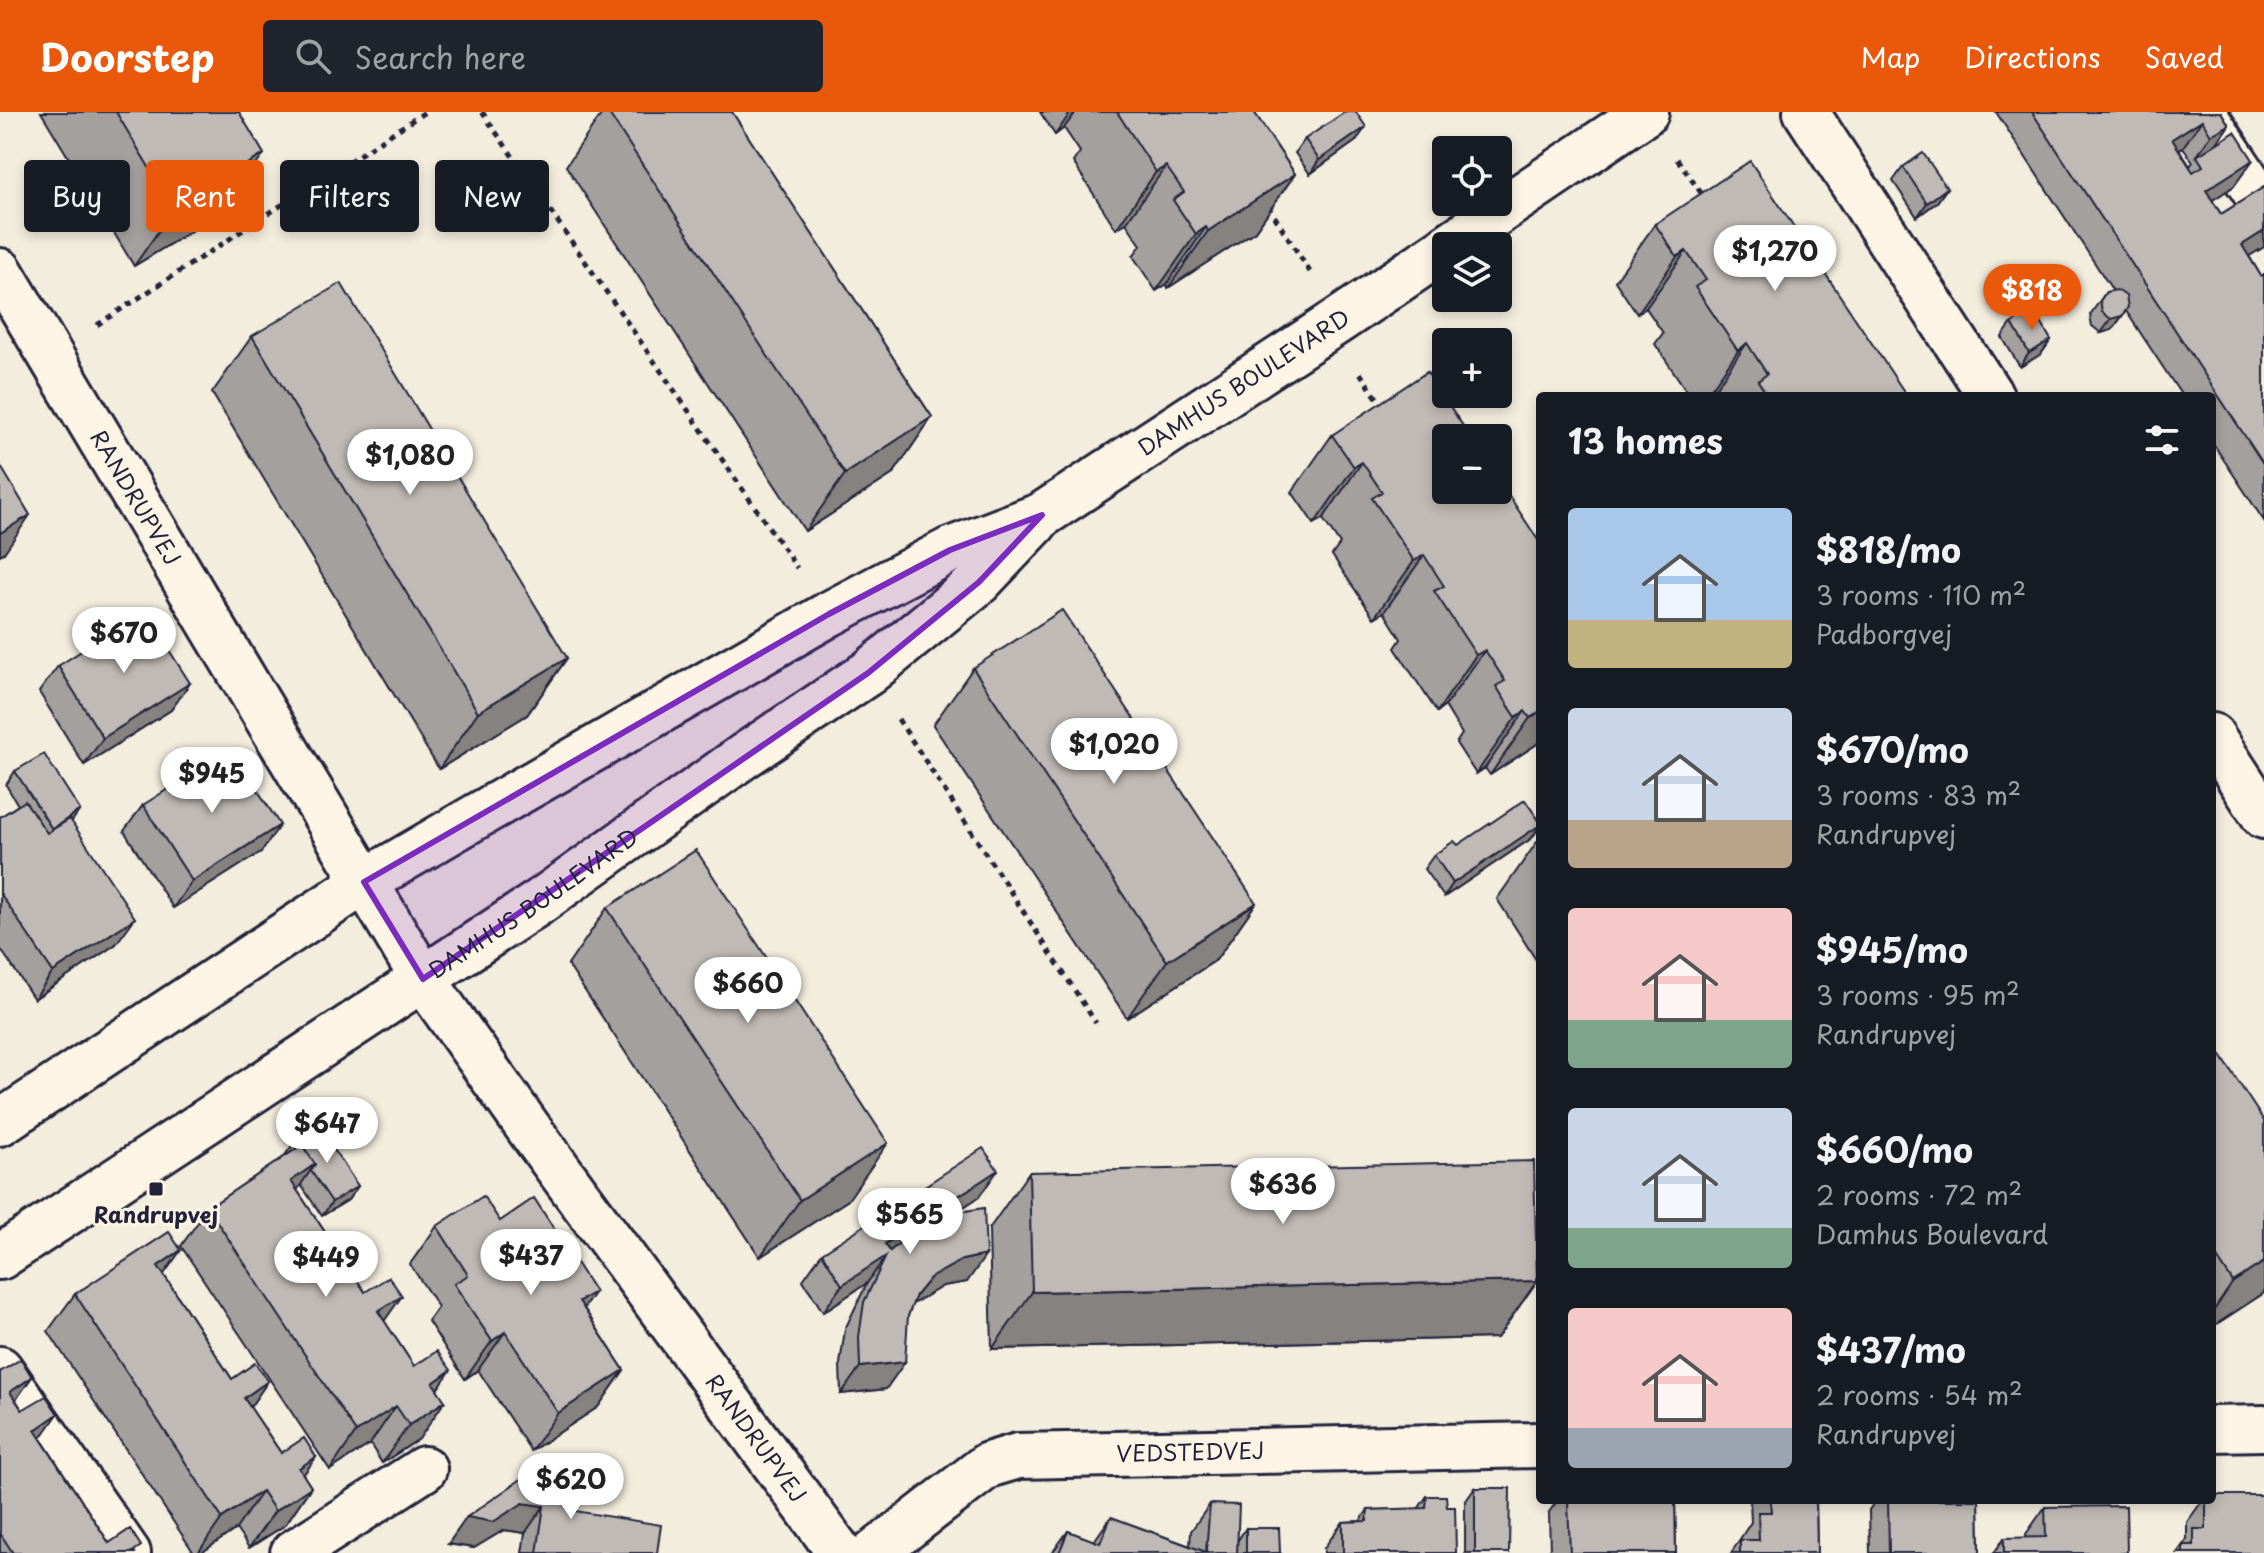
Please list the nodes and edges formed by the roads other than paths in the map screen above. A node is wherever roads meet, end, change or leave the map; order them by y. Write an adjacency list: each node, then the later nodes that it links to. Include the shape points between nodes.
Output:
1 (1806, 112): 8 (street)
2 (2202, 112): 4 (street)
3 (1645, 113): 5 (street, DAMHUS BOULEVARD)
4 (2264, 205)
5 (1469, 232)
6 (1432, 257): 9 (street, DAMHUS BOULEVARD)
7 (0, 271): 12 (street, RANDRUPVEJ)
8 (1988, 392)
9 (1042, 515): 12 (street, DAMHUS BOULEVARD, via 950,550 829,614); 13 (street, DAMHUS BOULEVARD, via 979,582 868,673)
10 (2216, 742): 11 (street)
11 (2264, 816)
12 (364, 882): 13 (street, RANDRUPVEJ); 14 (street, DAMHUS BOULEVARD)
13 (423, 979): 15 (street, DAMHUS BOULEVARD); 23 (street, RANDRUPVEJ)
14 (0, 1123)
15 (0, 1257)
16 (0, 1369): 21 (street)
17 (2264, 1428): 18 (street)
18 (2216, 1429)
19 (1536, 1445): 24 (street, VEDSTEDVEJ, via 1018,1456 988,1465)
20 (424, 1469): 22 (street)
21 (128, 1553)
22 (293, 1553)
23 (840, 1553)
24 (874, 1553)

